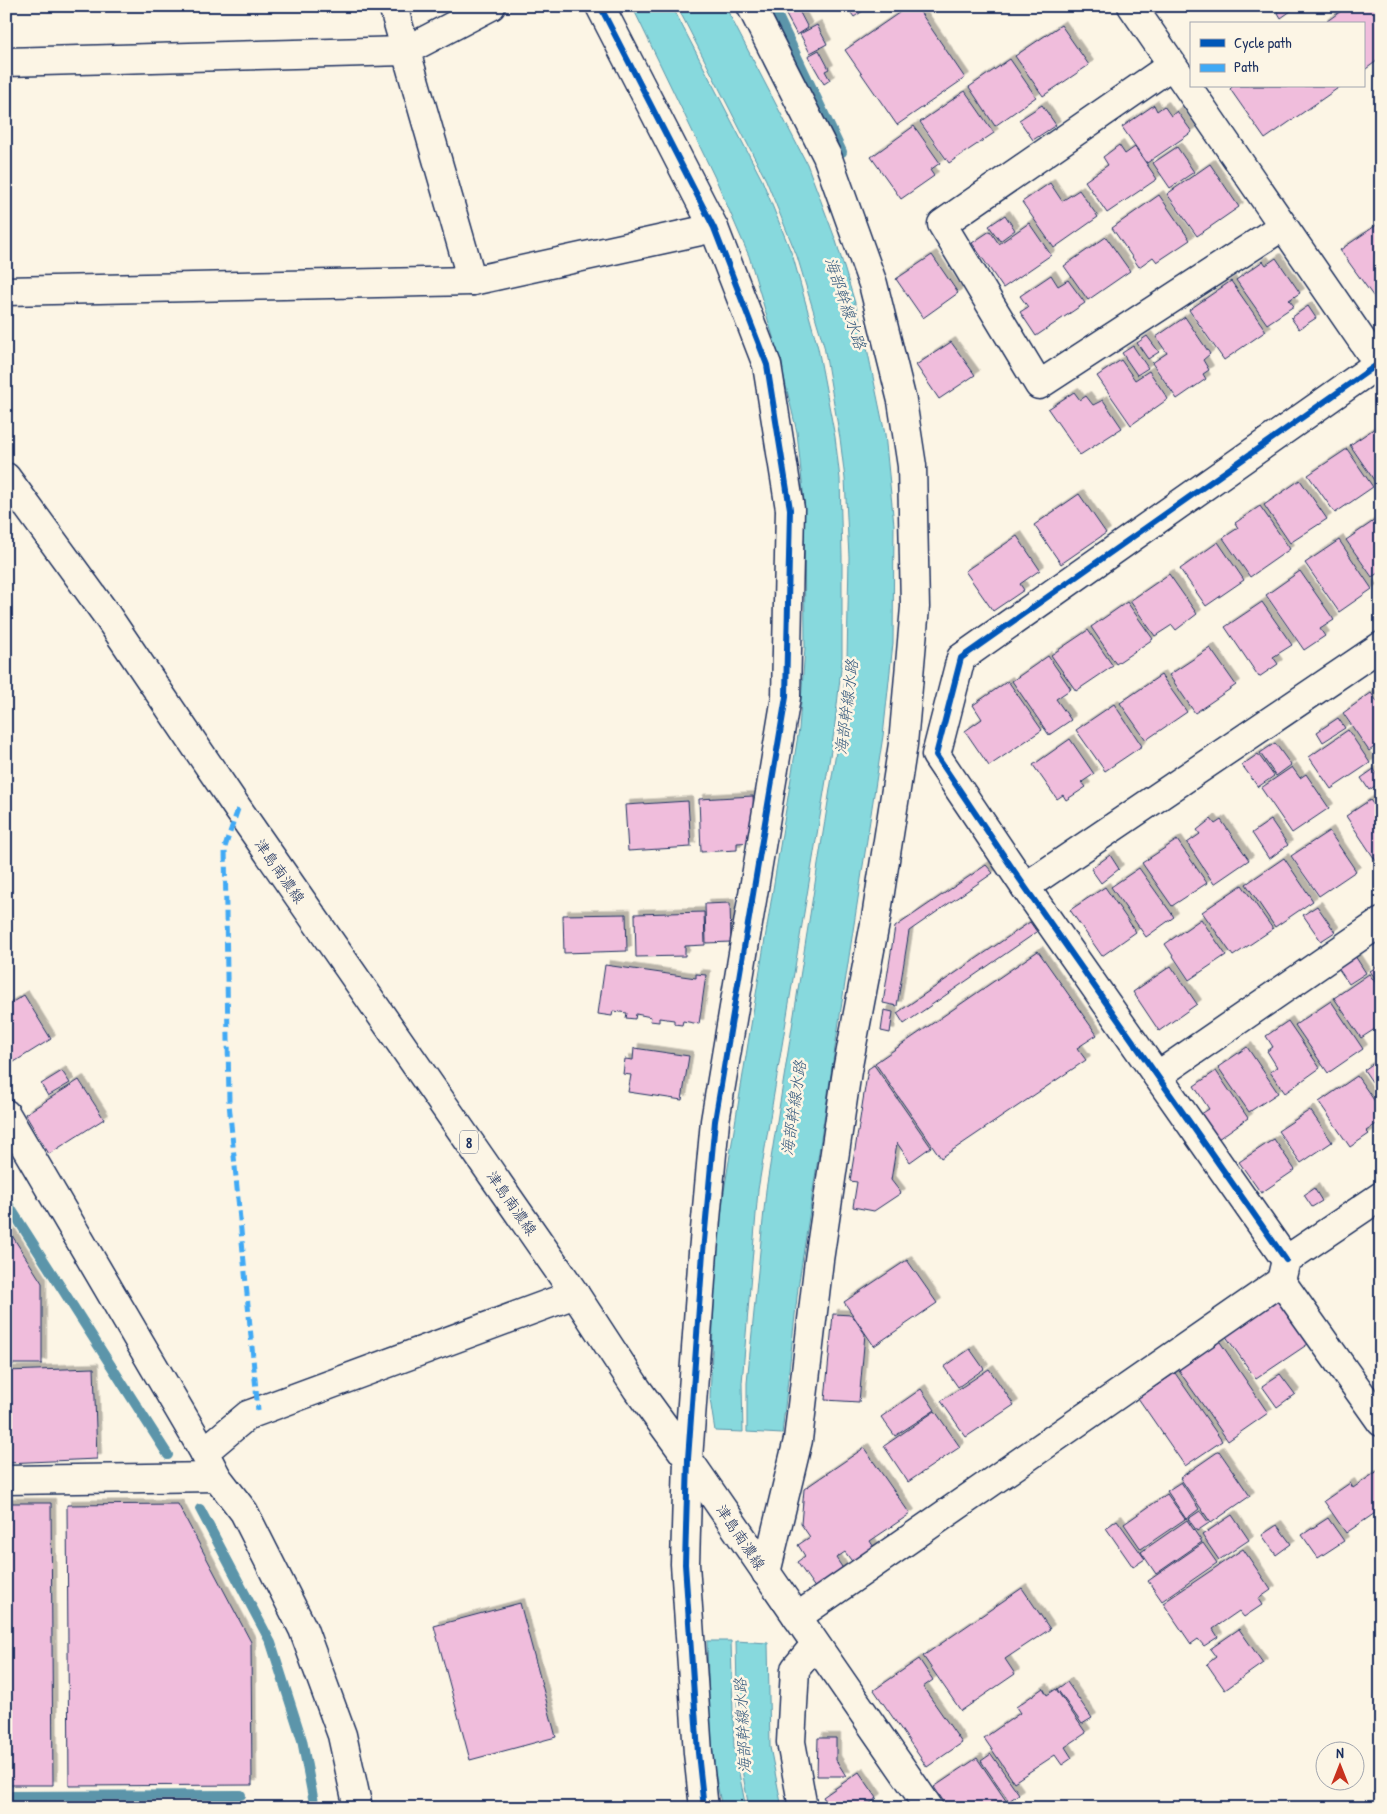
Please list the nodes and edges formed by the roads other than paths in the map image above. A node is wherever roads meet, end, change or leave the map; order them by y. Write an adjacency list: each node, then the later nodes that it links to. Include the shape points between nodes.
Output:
1 (393, 6): 6 (street)
2 (491, 6): 6 (street)
3 (600, 6): 10 (street)
4 (751, 6): 16 (street, via 827,156 873,284 902,401 912,466 915,608)
5 (1132, 6): 8 (street)
6 (405, 52): 7 (street); 11 (street)
7 (6, 62)
8 (1172, 65): 9 (street); 9 (street, via 942,224 1039,385)
9 (1283, 226): 13 (street)
10 (714, 228): 11 (street); 27 (street, via 767,366 790,509 790,529 786,697 715,1120)
11 (472, 281): 12 (street)
12 (6, 291)
13 (1379, 366): 17 (street, via 961,658)
14 (6, 477): 24 (street, 津島南濃線 / 8, via 106,614 238,810)
15 (1381, 646): 18 (street)
16 (903, 744): 17 (street); 30 (street, via 846,1080 819,1260 798,1440)
17 (936, 755): 18 (street)
18 (1024, 887): 20 (street)
19 (1381, 922): 20 (street)
20 (1158, 1076): 23 (street)
21 (6, 1114): 26 (street)
22 (1381, 1196): 23 (street)
23 (1284, 1271): 25 (street); 31 (street)
24 (575, 1294): 26 (street, via 248,1415); 27 (street, 津島南濃線 / 8, via 637,1389)
25 (1381, 1422)
26 (204, 1452): 28 (street)
27 (688, 1459): 30 (street, 津島南濃線 / 8); 34 (street, via 685,1564)
28 (216, 1478): 29 (street); 33 (street, via 244,1512 303,1629 342,1735)
29 (6, 1480)
30 (766, 1573): 31 (street, 津島南濃線 / 8)
31 (797, 1617): 32 (street, 津島南濃線 / 8)
32 (815, 1645): 35 (street, via 795,1669 791,1742); 36 (street, 津島南濃線 / 8)
33 (358, 1808)
34 (704, 1808)
35 (803, 1808)
36 (929, 1808)

